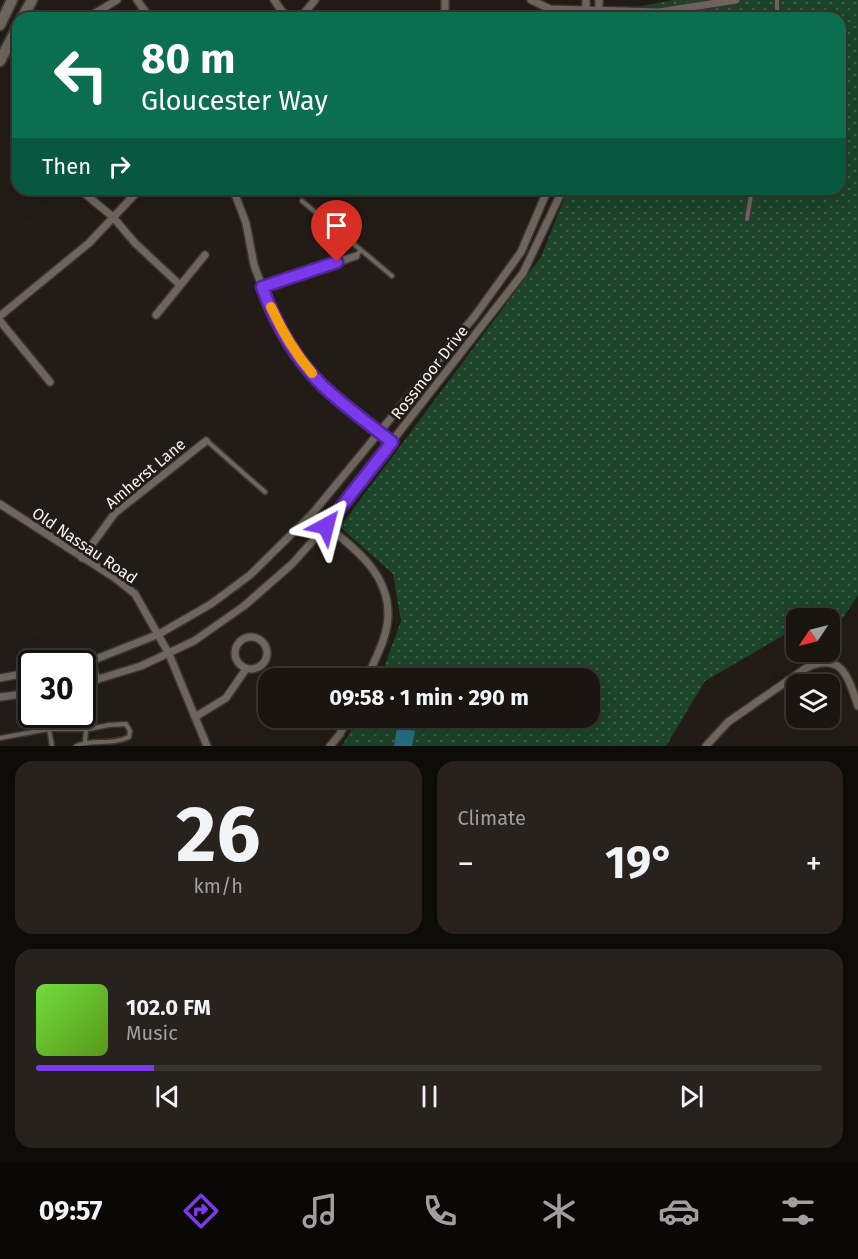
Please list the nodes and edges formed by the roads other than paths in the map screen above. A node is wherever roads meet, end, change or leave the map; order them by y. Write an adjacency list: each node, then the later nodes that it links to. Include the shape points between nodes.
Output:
1 (12, 0): 10 (main road)
2 (117, 0): 6 (street)
3 (315, 0): 7 (street)
4 (531, 0): 8 (street, via 550,9)
5 (736, 0): 9 (street)
6 (97, 12)
7 (305, 12)
8 (572, 12)
9 (659, 12)
10 (0, 25)
11 (12, 38): 12 (main road)
12 (0, 61)
13 (86, 195): 20 (street)
14 (134, 195): 20 (street)
15 (235, 195): 26 (street)
16 (545, 195): 30 (street, Rossmoor Drive, via 521,252 474,317)
17 (560, 195): 32 (street, Rossmoor Drive, via 523,273)
18 (751, 195): 21 (lane)
19 (302, 201): 22 (lane)
20 (113, 218): 25 (street); 28 (street)
21 (747, 219)
22 (358, 253): 24 (lane); 26 (street)
23 (205, 255): 25 (street)
24 (392, 276)
25 (180, 285): 27 (street)
26 (262, 287): 30 (street, via 298,356 322,385)
27 (156, 315)
28 (0, 319): 29 (street)
29 (50, 382)
30 (379, 432): 32 (street); 35 (street, Rossmoor Drive)
31 (206, 441): 33 (lane); 37 (street, Amherst Lane, via 115,513)
32 (392, 442): 36 (street, Rossmoor Drive)
33 (265, 492)
34 (0, 504): 37 (street, Old Nassau Road)
35 (312, 514): 36 (street); 38 (street, Rossmoor Drive, via 231,591)
36 (326, 526): 39 (street, Rossmoor Drive, via 292,564 244,606); 41 (street, via 367,560 381,580 388,618)
37 (82, 558): 38 (street, Old Nassau Road, via 135,594)
38 (159, 634): 39 (street, Old Nassau Road); 40 (street, Rossmoor Drive)
39 (169, 654): 46 (street, Rossmoor Drive); 50 (street, Old Nassau Road)
40 (96, 659)
41 (371, 668)
42 (246, 669): 42 (street, via 257,668 267,657 265,645 258,638 244,638 236,648 236,660); 50 (street, via 226,699)
43 (18, 675): 45 (street)
44 (96, 675): 46 (street)
45 (0, 678)
46 (98, 680)
47 (18, 695): 48 (street)
48 (0, 697)
49 (858, 706): 60 (street, via 847,674 840,667 818,663 728,722)
50 (195, 717): 58 (street, Old Nassau Road)
51 (343, 728): 59 (street)
52 (49, 729): 53 (lane); 54 (lane); 56 (lane)
53 (86, 729): 55 (lane); 55 (lane, via 126,724 130,731 122,741)
54 (0, 738)
55 (85, 742): 57 (lane)
56 (52, 746)
57 (76, 746)
58 (207, 746)
59 (330, 746)
60 (706, 746)

